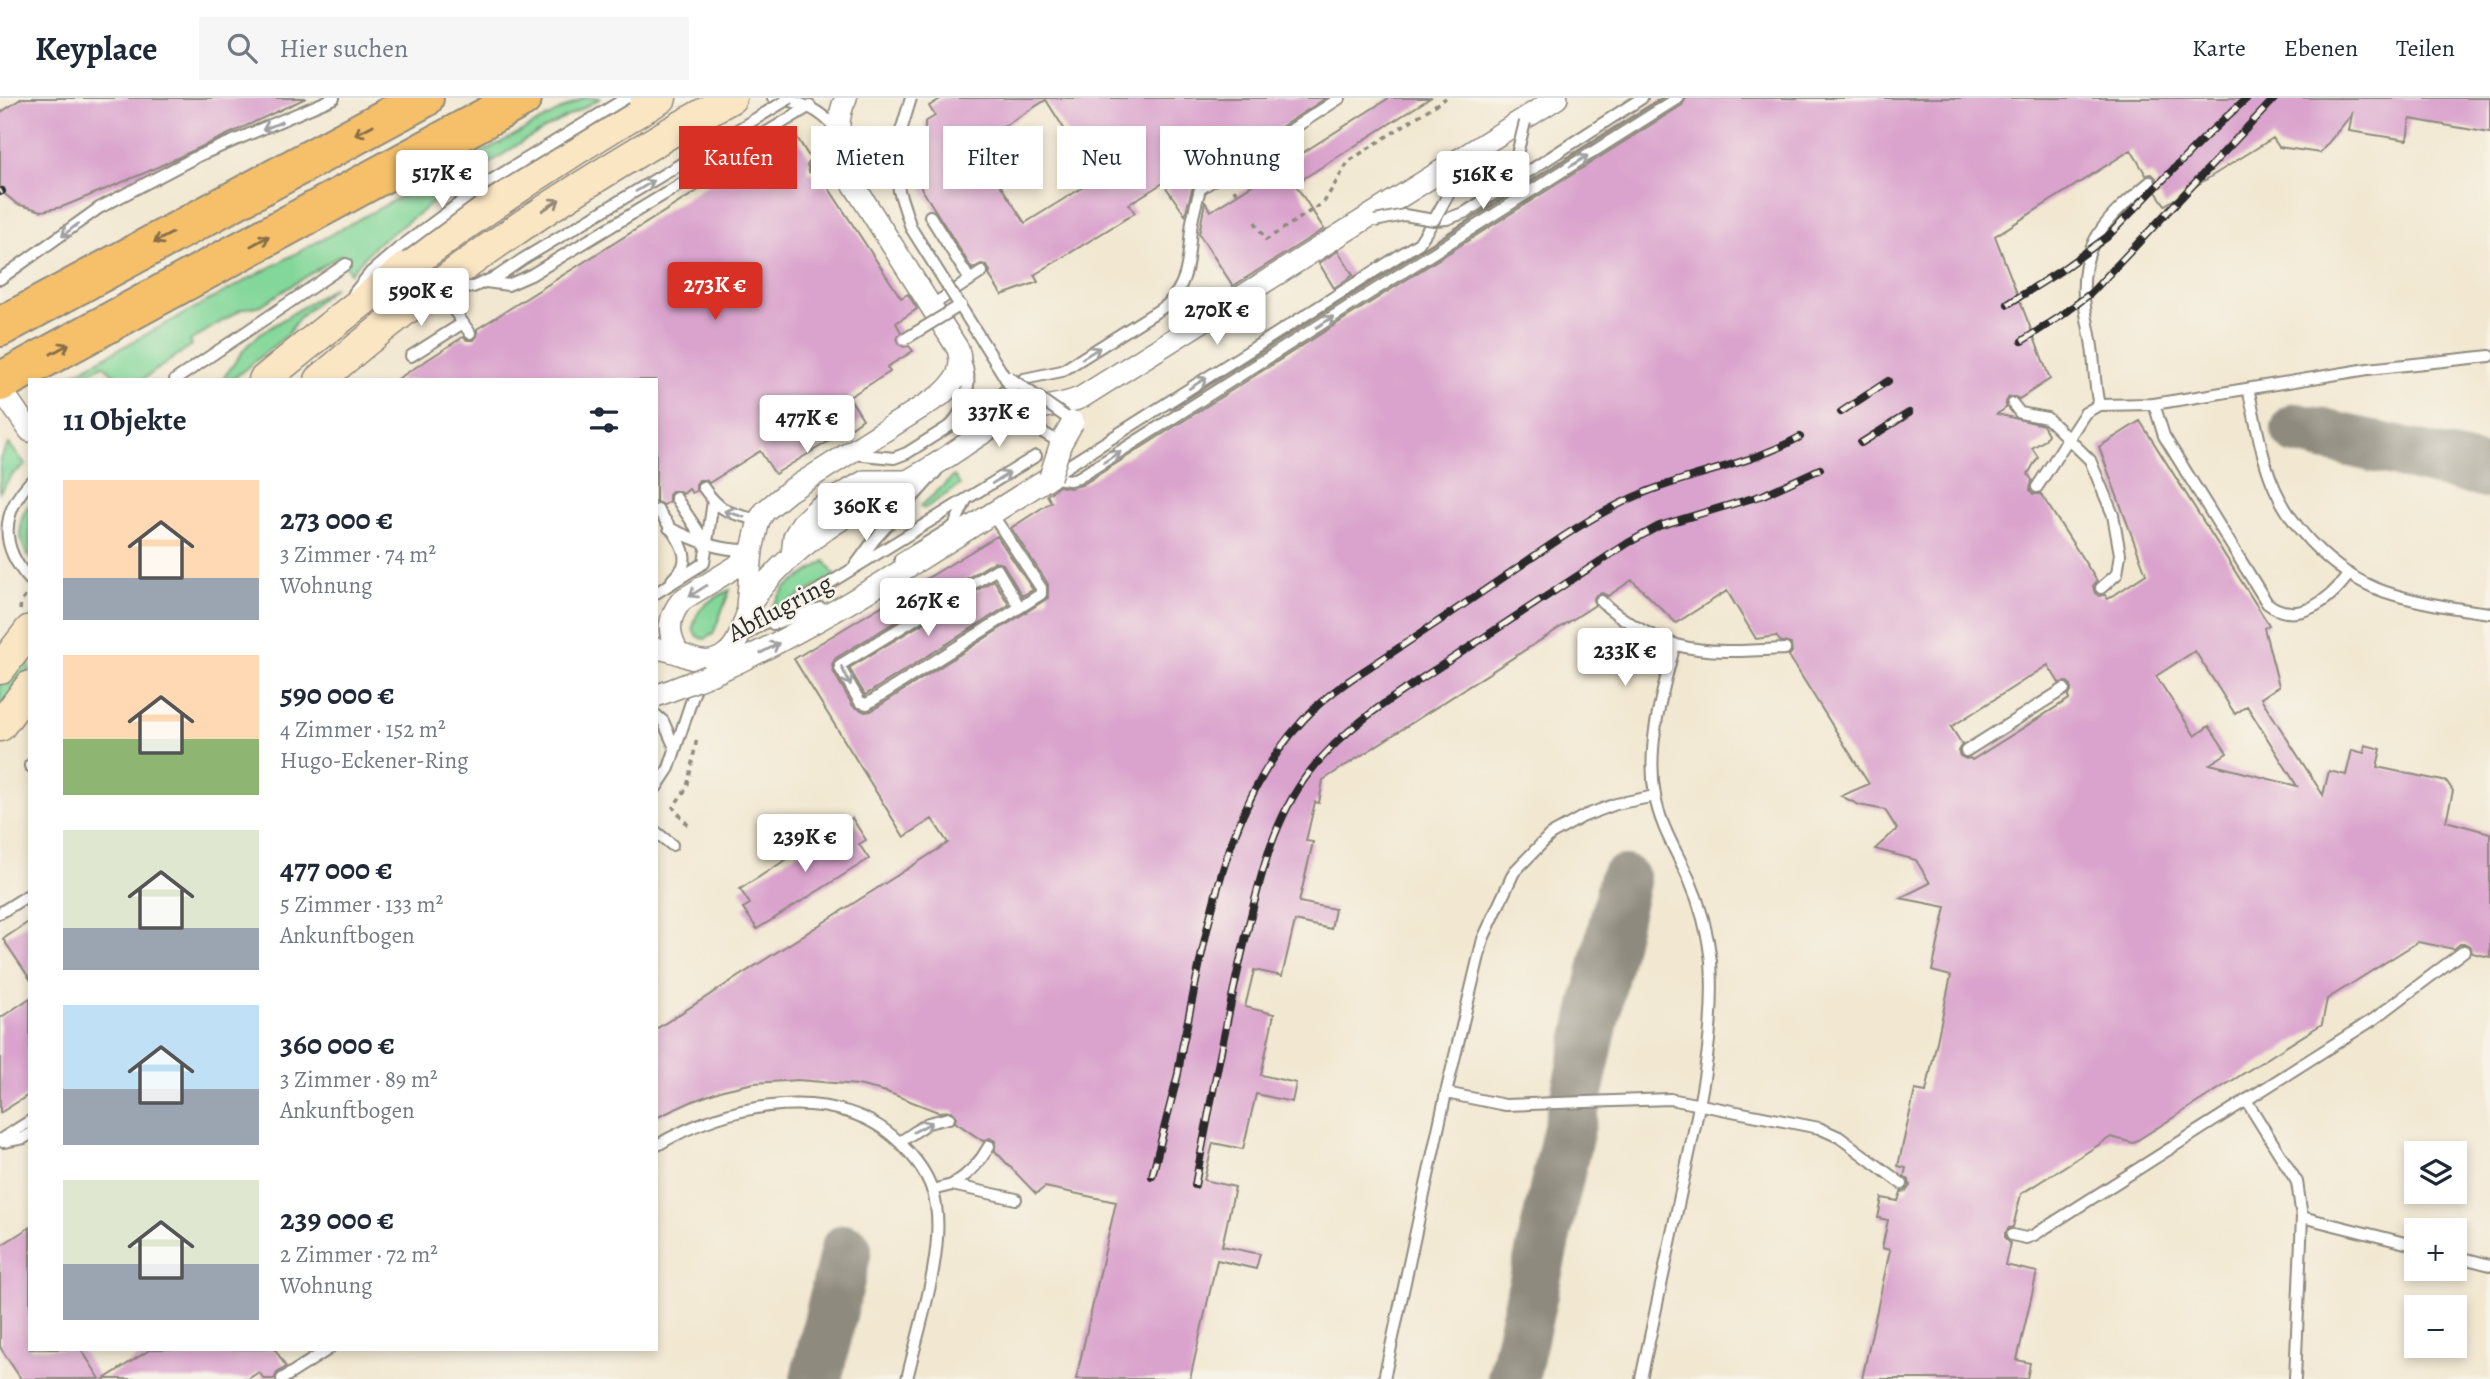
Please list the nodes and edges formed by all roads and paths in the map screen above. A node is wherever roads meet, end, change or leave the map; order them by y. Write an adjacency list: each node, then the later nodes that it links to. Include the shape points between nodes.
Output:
1 (334, 98): 35 (lane, one-way to 35, via 198,156 99,208)
2 (424, 98): 42 (highway, one-way to 42)
3 (522, 98): 53 (highway, one-way to 3)
4 (626, 98): 43 (lane, bridge, via 485,184 398,248 371,272)
5 (661, 98): 43 (street, via 545,169)
6 (731, 98): 38 (street, one-way to 6, via 559,200)
7 (773, 98): 17 (lane)
8 (790, 98): 37 (lane, one-way to 8, bridge)
9 (846, 98): 20 (street)
10 (911, 98): 39 (lane, bridge, via 897,150 899,191 911,228)
11 (1340, 98): 59 (lane, one-way to 11, via 1024,379 1062,371 1167,305 1187,273 1200,189)
12 (1446, 98): 31 (path, via 1349,162 1315,209 1266,240)
13 (1557, 98): 63 (street, via 1082,397 1011,417)
14 (1564, 98): 18 (street)
15 (1642, 98): 23 (lane)
16 (1678, 98): 66 (lane, one-way to 16, via 1078,478)
17 (810, 106): 19 (lane); 37 (lane, via 531,275 508,285)
18 (1525, 122): 21 (street); 23 (lane, bridge)
19 (833, 126)
20 (839, 126)
21 (1505, 135): 30 (lane, bridge, via 1499,146 1460,173); 32 (street)
22 (2150, 182): 57 (lane, via 2107,220 2088,255 2084,300)
23 (1505, 185): 30 (lane, via 1466,212)
24 (853, 189): 27 (lane)
25 (856, 189): 27 (street)
26 (1234, 189): 28 (path)
27 (859, 195): 40 (street)
28 (1238, 196)
29 (930, 216): 36 (lane)
30 (1434, 220): 32 (lane, bridge, via 1404,215); 66 (lane, one-way to 30, via 1419,243)
31 (1255, 222)
32 (1375, 222): 58 (street, via 1100,398)
33 (346, 264): 50 (lane)
34 (982, 272): 36 (lane)
35 (0, 279)
36 (970, 280): 40 (lane)
37 (486, 282): 38 (lane, via 473,287)
38 (436, 286): 41 (lane); 52 (street)
39 (961, 305): 45 (lane, bridge); 49 (lane, bridge)
40 (931, 306): 46 (street)
41 (463, 323): 44 (lane); 47 (lane)
42 (0, 327)
43 (323, 331): 51 (street)
44 (470, 333)
45 (905, 339)
46 (958, 349): 59 (lane, via 969,380 962,409); 64 (street, via 960,368 950,387)
47 (411, 356)
48 (2490, 356): 54 (lane, via 2368,369)
49 (1002, 371): 58 (lane, bridge); 62 (lane, bridge, via 1030,421)
50 (178, 378)
51 (266, 378)
52 (322, 378)
53 (1, 387): 60 (street)
54 (2248, 389): 56 (lane); 80 (lane, via 2267,469 2281,501 2314,545)
55 (2012, 404): 61 (lane, via 2020,413 2047,418)
56 (2154, 404): 57 (lane); 80 (lane, via 2164,436 2276,611 2293,614 2309,609 2334,593)
57 (2099, 405): 61 (lane, via 2085,413)
58 (1073, 422): 62 (street, bridge)
59 (950, 426): 64 (lane, via 894,458)
60 (28, 427)
61 (2068, 439): 69 (lane); 82 (lane, via 2090,460 2113,515 2120,554 2117,574)
62 (1061, 443): 66 (street, bridge)
63 (954, 452): 79 (lane); 89 (street, via 830,527 792,556 764,585)
64 (847, 455): 75 (street, via 774,503)
65 (1036, 456): 71 (lane, one-way to 65)
66 (1050, 477): 74 (street, Abflugring)
67 (28, 484): 81 (lane, via 9,511 5,539 15,564)
68 (703, 486): 72 (lane)
69 (2037, 487)
70 (676, 498): 77 (lane)
71 (966, 500): 79 (lane); 89 (lane, via 954,526 815,612)
72 (713, 501): 75 (lane, one-way to 72, via 723,510); 77 (lane)
73 (658, 510): 76 (lane)
74 (992, 514): 86 (lane, via 1041,588 1041,594); 98 (street, Abflugring, one-way to 74, bridge, via 810,627)
75 (759, 520): 78 (street)
76 (669, 528): 77 (lane); 83 (lane, via 685,559)
77 (707, 545): 78 (lane); 83 (lane, via 704,563)
78 (752, 550): 89 (street); 92 (street, one-way to 92, via 737,566 682,600 672,615)
79 (849, 573): 89 (lane)
80 (2349, 574): 87 (lane, via 2394,595)
81 (28, 578)
82 (2101, 588)
83 (661, 590)
84 (28, 593): 88 (path, via 21,602)
85 (1601, 601): 90 (lane, via 1637,627)
86 (1019, 606): 86 (lane, one-way to 86, via 997,569 840,668 860,702 867,704)
87 (2490, 613)
88 (24, 622): 94 (street)
89 (747, 627): 93 (street, via 726,654)
90 (1675, 645): 91 (lane, via 1714,650); 104 (lane, via 1652,750)
91 (1785, 649)
92 (666, 650): 93 (street, via 697,662)
93 (710, 660): 97 (lane)
94 (0, 669)
95 (28, 689): 100 (street)
96 (2064, 689): 102 (lane, via 2018,724)
97 (694, 692): 101 (lane); 105 (path, via 702,707 687,788 673,807)
98 (658, 695)
99 (658, 717): 101 (lane)
100 (0, 726)
101 (675, 748): 103 (lane)
102 (1966, 751)
103 (658, 785)
104 (1655, 796): 111 (lane, via 1584,816 1550,835 1514,872 1483,939); 113 (lane, via 1697,900 1711,960 1711,1015)
105 (688, 825)
106 (658, 834): 107 (lane)
107 (672, 845)
108 (28, 895): 109 (lane)
109 (0, 913)
110 (2464, 951): 112 (lane, via 2374,1019)
111 (1446, 1093): 113 (lane, via 1505,1105 1670,1099); 133 (lane)
112 (2246, 1100): 125 (lane, via 2297,1182); 126 (lane, via 2034,1235)
113 (1700, 1104): 121 (lane, via 1819,1128 1839,1137); 134 (lane)
114 (949, 1118): 118 (lane, one-way to 114, via 928,1123)
115 (28, 1122): 117 (lane)
116 (28, 1136): 117 (lane)
117 (0, 1141)
118 (900, 1142): 119 (lane, via 854,1114 799,1105 729,1115); 123 (lane, via 915,1158)
119 (658, 1145)
120 (989, 1146): 122 (lane, via 976,1166)
121 (1902, 1184)
122 (952, 1185): 123 (lane); 124 (lane)
123 (932, 1190): 132 (lane, via 937,1244)
124 (1016, 1199)
125 (2302, 1217): 127 (lane); 135 (lane)
126 (2012, 1235)
127 (2404, 1243)
128 (2467, 1259): 129 (lane)
129 (2490, 1265)
130 (326, 1351): 131 (lane)
131 (282, 1379)
132 (907, 1379)
133 (1384, 1379)
134 (1641, 1379)
135 (2295, 1379)

